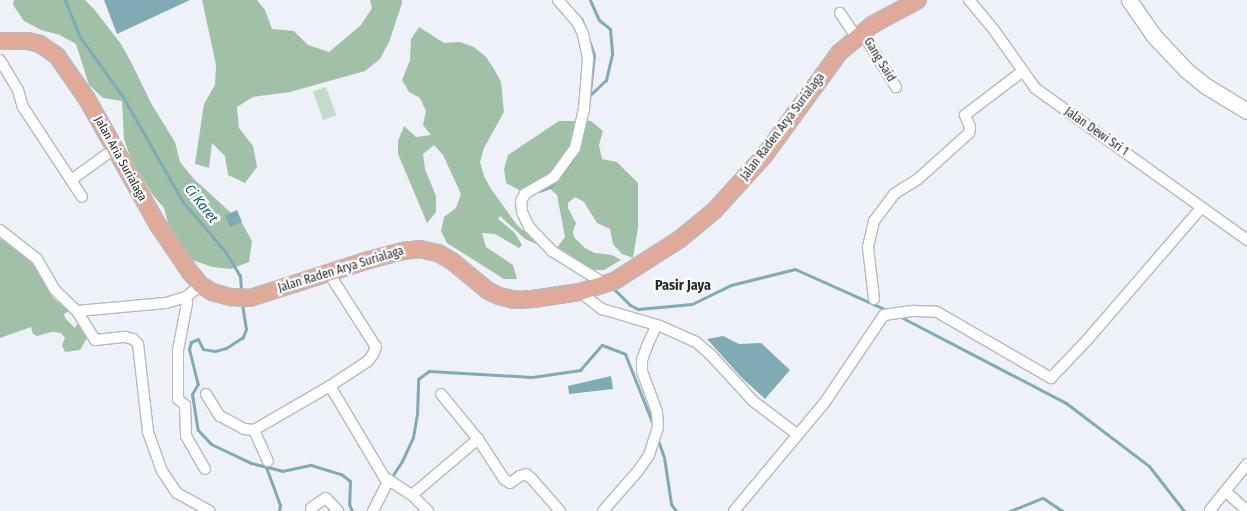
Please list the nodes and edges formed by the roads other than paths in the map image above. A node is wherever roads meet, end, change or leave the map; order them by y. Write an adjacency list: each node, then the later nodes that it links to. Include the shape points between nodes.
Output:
1 (558, 0): 19 (street, via 577,22 586,50 589,68 584,109 575,148 554,177 525,194 521,201 522,212 529,227 546,246)
2 (918, 0): 6 (main road, Jalan Raden Arya Surialaga)
3 (969, 0): 9 (street, Jalan Dewi Sri 1)
4 (1129, 0): 11 (main road, via 1154,36 1186,70)
5 (840, 14): 6 (street, Gang Said)
6 (859, 35): 10 (street, Gang Said); 19 (main road, Jalan Raden Arya Surialaga, via 838,53 764,156 715,210 680,239)
7 (0, 41): 12 (main road, Jalan Aria Surialaga, via 40,44 57,56 87,99)
8 (0, 60): 13 (street, via 18,90 22,107)
9 (1023, 71): 15 (street, Jalan Dewi Sri 1, via 1045,96); 23 (street, via 965,115 969,133 918,179 894,194 874,221 868,247)
10 (896, 87)
11 (1247, 111)
12 (114, 149): 13 (street); 20 (main road, Jalan Aria Surialaga, via 158,225)
13 (71, 180): 14 (street)
14 (82, 197)
15 (1201, 208): 17 (street, Jalan Dewi Sri 1); 30 (street, via 1052,378 936,312 884,315)
16 (0, 230): 24 (street, via 37,259 55,290)
17 (1247, 240)
18 (328, 272): 20 (main road, Jalan Raden Arya Surialaga, via 250,298 212,292); 21 (main road, Jalan Raden Arya Surialaga, via 420,249 438,253 452,261 499,296 515,300); 26 (street, via 376,347 368,361)
19 (615, 280): 21 (main road, Jalan Raden Arya Surialaga)
20 (201, 285): 22 (street)
21 (580, 292): 25 (street, via 602,309)
22 (186, 297): 24 (street); 34 (street, via 178,350 178,399 185,405 186,436)
23 (874, 299)
24 (77, 311): 41 (street, via 95,340 124,337 138,344 146,420 162,471 177,493)
25 (657, 326): 30 (street, via 702,347 753,401); 45 (street, via 642,360 642,371 657,412 658,427 649,455)
26 (330, 386): 29 (street); 35 (street)
27 (206, 394): 29 (street, via 220,416 244,429)
28 (440, 394): 31 (street)
29 (254, 430): 32 (street)
30 (798, 436): 46 (street)
31 (478, 439): 37 (street); 44 (street, via 504,479 510,483 526,474)
32 (268, 461)
33 (1247, 464): 36 (street)
34 (205, 469)
35 (386, 479): 37 (street); 42 (street)
36 (1225, 491): 40 (street); 47 (street)
37 (412, 495): 43 (street)
38 (312, 508): 39 (street, via 325,498)
39 (336, 508)
40 (1210, 510)
41 (210, 511)
42 (373, 511)
43 (428, 511)
44 (560, 511)
45 (603, 511)
46 (734, 511)
47 (1247, 511)

